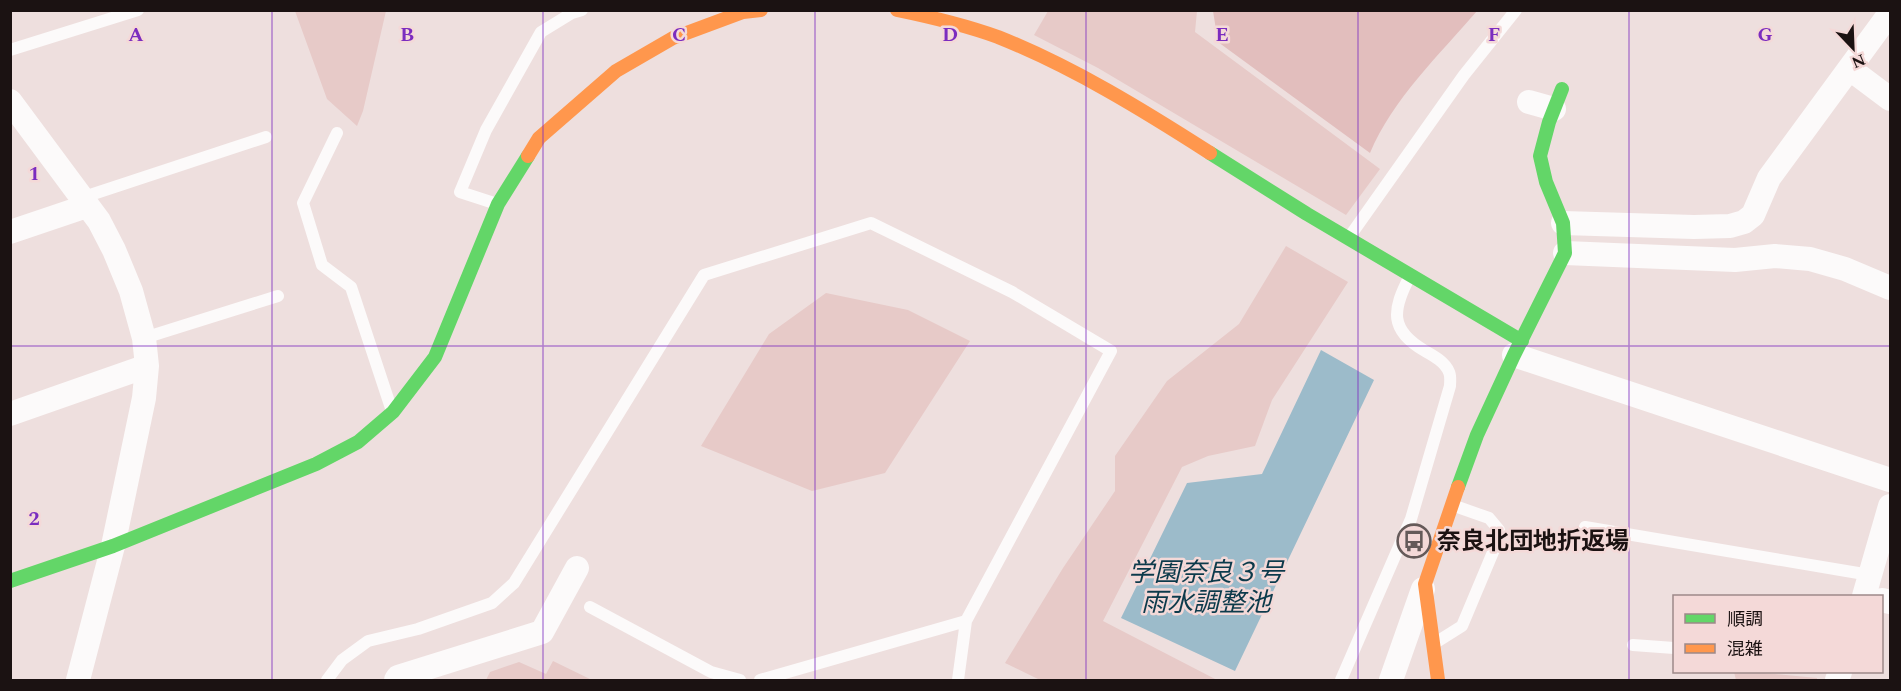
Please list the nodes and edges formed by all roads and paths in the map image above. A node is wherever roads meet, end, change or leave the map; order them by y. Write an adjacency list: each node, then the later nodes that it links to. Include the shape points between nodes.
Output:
1 (138, 10): 7 (lane)
2 (582, 10): 16 (lane, via 541,32 486,130 460,192)
3 (761, 10): 16 (street, via 743,12 673,38 616,71 539,138)
4 (897, 10): 19 (street, via 929,15 1008,41 1107,90)
5 (1516, 10): 19 (lane, via 1464,75)
6 (1890, 13): 8 (street)
7 (10, 50)
8 (1850, 69): 10 (street); 17 (street, via 1769,178 1753,215 1744,222 1694,227)
9 (1558, 99): 12 (street); 17 (street, via 1540,156)
10 (1890, 99)
11 (10, 101): 15 (street)
12 (1529, 102)
13 (337, 134): 27 (lane, via 303,203 322,265 351,286)
14 (266, 137): 15 (lane)
15 (84, 202): 18 (street); 24 (street, via 114,250)
16 (498, 204): 27 (street, via 435,357)
17 (1563, 223): 20 (street)
18 (10, 232)
19 (1349, 237): 21 (street)
20 (1565, 253): 22 (street, via 1810,259); 25 (street)
21 (1412, 273): 25 (street); 49 (lane, via 1402,290 1396,317 1400,331 1409,341 1439,358 1450,373 1450,386 1411,519)
22 (1890, 288)
23 (278, 296): 24 (lane)
24 (144, 338): 26 (street)
25 (1518, 348): 29 (street); 30 (street, via 1477,435)
26 (147, 366): 28 (street); 33 (street)
27 (393, 412): 33 (street, via 358,442 316,464)
28 (10, 414)
29 (1890, 480)
30 (1451, 504): 36 (street); 40 (lane, via 1489,518 1499,530 1462,626)
31 (1890, 506): 37 (street)
32 (1585, 527): 37 (lane)
33 (113, 546): 35 (street); 43 (street)
34 (577, 568): 45 (street, via 542,632 398,677)
35 (10, 582)
36 (1425, 584): 40 (street); 50 (street)
37 (1870, 593)
38 (590, 607): 46 (lane, via 711,672)
39 (966, 621): 44 (lane, via 1110,351 1012,292 872,223 704,275 514,583 492,603 418,629 368,641 342,660); 47 (lane); 48 (lane)
40 (1432, 645): 51 (street)
41 (1633, 645): 42 (lane)
42 (1673, 648)
43 (78, 681)
44 (327, 681)
45 (396, 681)
46 (740, 681)
47 (760, 681)
48 (958, 681)
49 (1341, 681)
50 (1391, 681)
51 (1438, 681)

